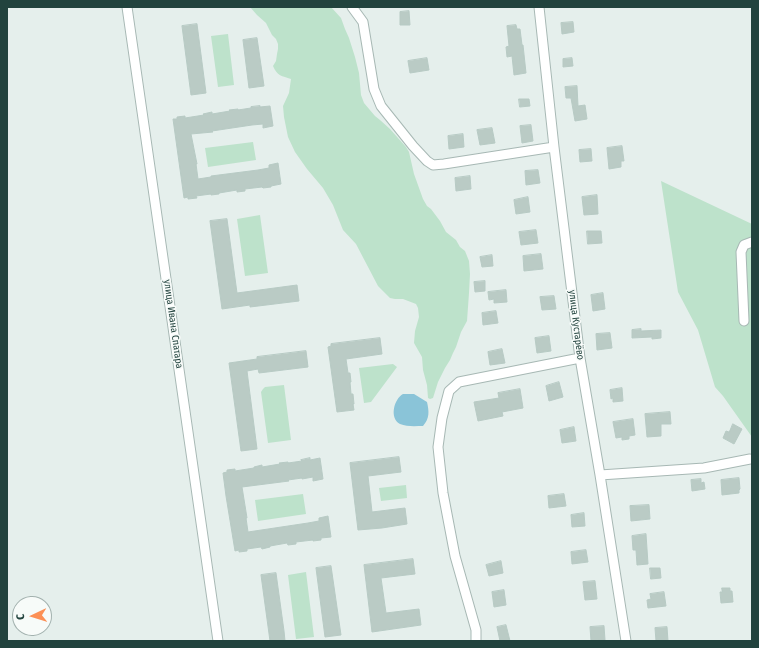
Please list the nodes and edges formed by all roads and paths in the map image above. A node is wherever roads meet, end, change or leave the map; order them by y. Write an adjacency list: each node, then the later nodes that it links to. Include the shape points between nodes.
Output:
1 (127, 7): 10 (street, улица Ивана Спатара)
2 (352, 7): 4 (street, via 363,22 374,89 381,106 427,161 444,164)
3 (539, 7): 4 (street, улица Кустарёво)
4 (554, 147): 7 (street, улица Кустарёво)
5 (752, 242): 6 (street, via 744,245 741,252)
6 (744, 321)
7 (580, 358): 9 (street, улица Кустарёво); 11 (street, via 459,382 449,391 438,447 443,493 455,556 476,630)
8 (750, 459): 9 (street, via 704,468)
9 (600, 474): 12 (street, улица Кустарёво)
10 (218, 641)
11 (476, 641)
12 (626, 641)

